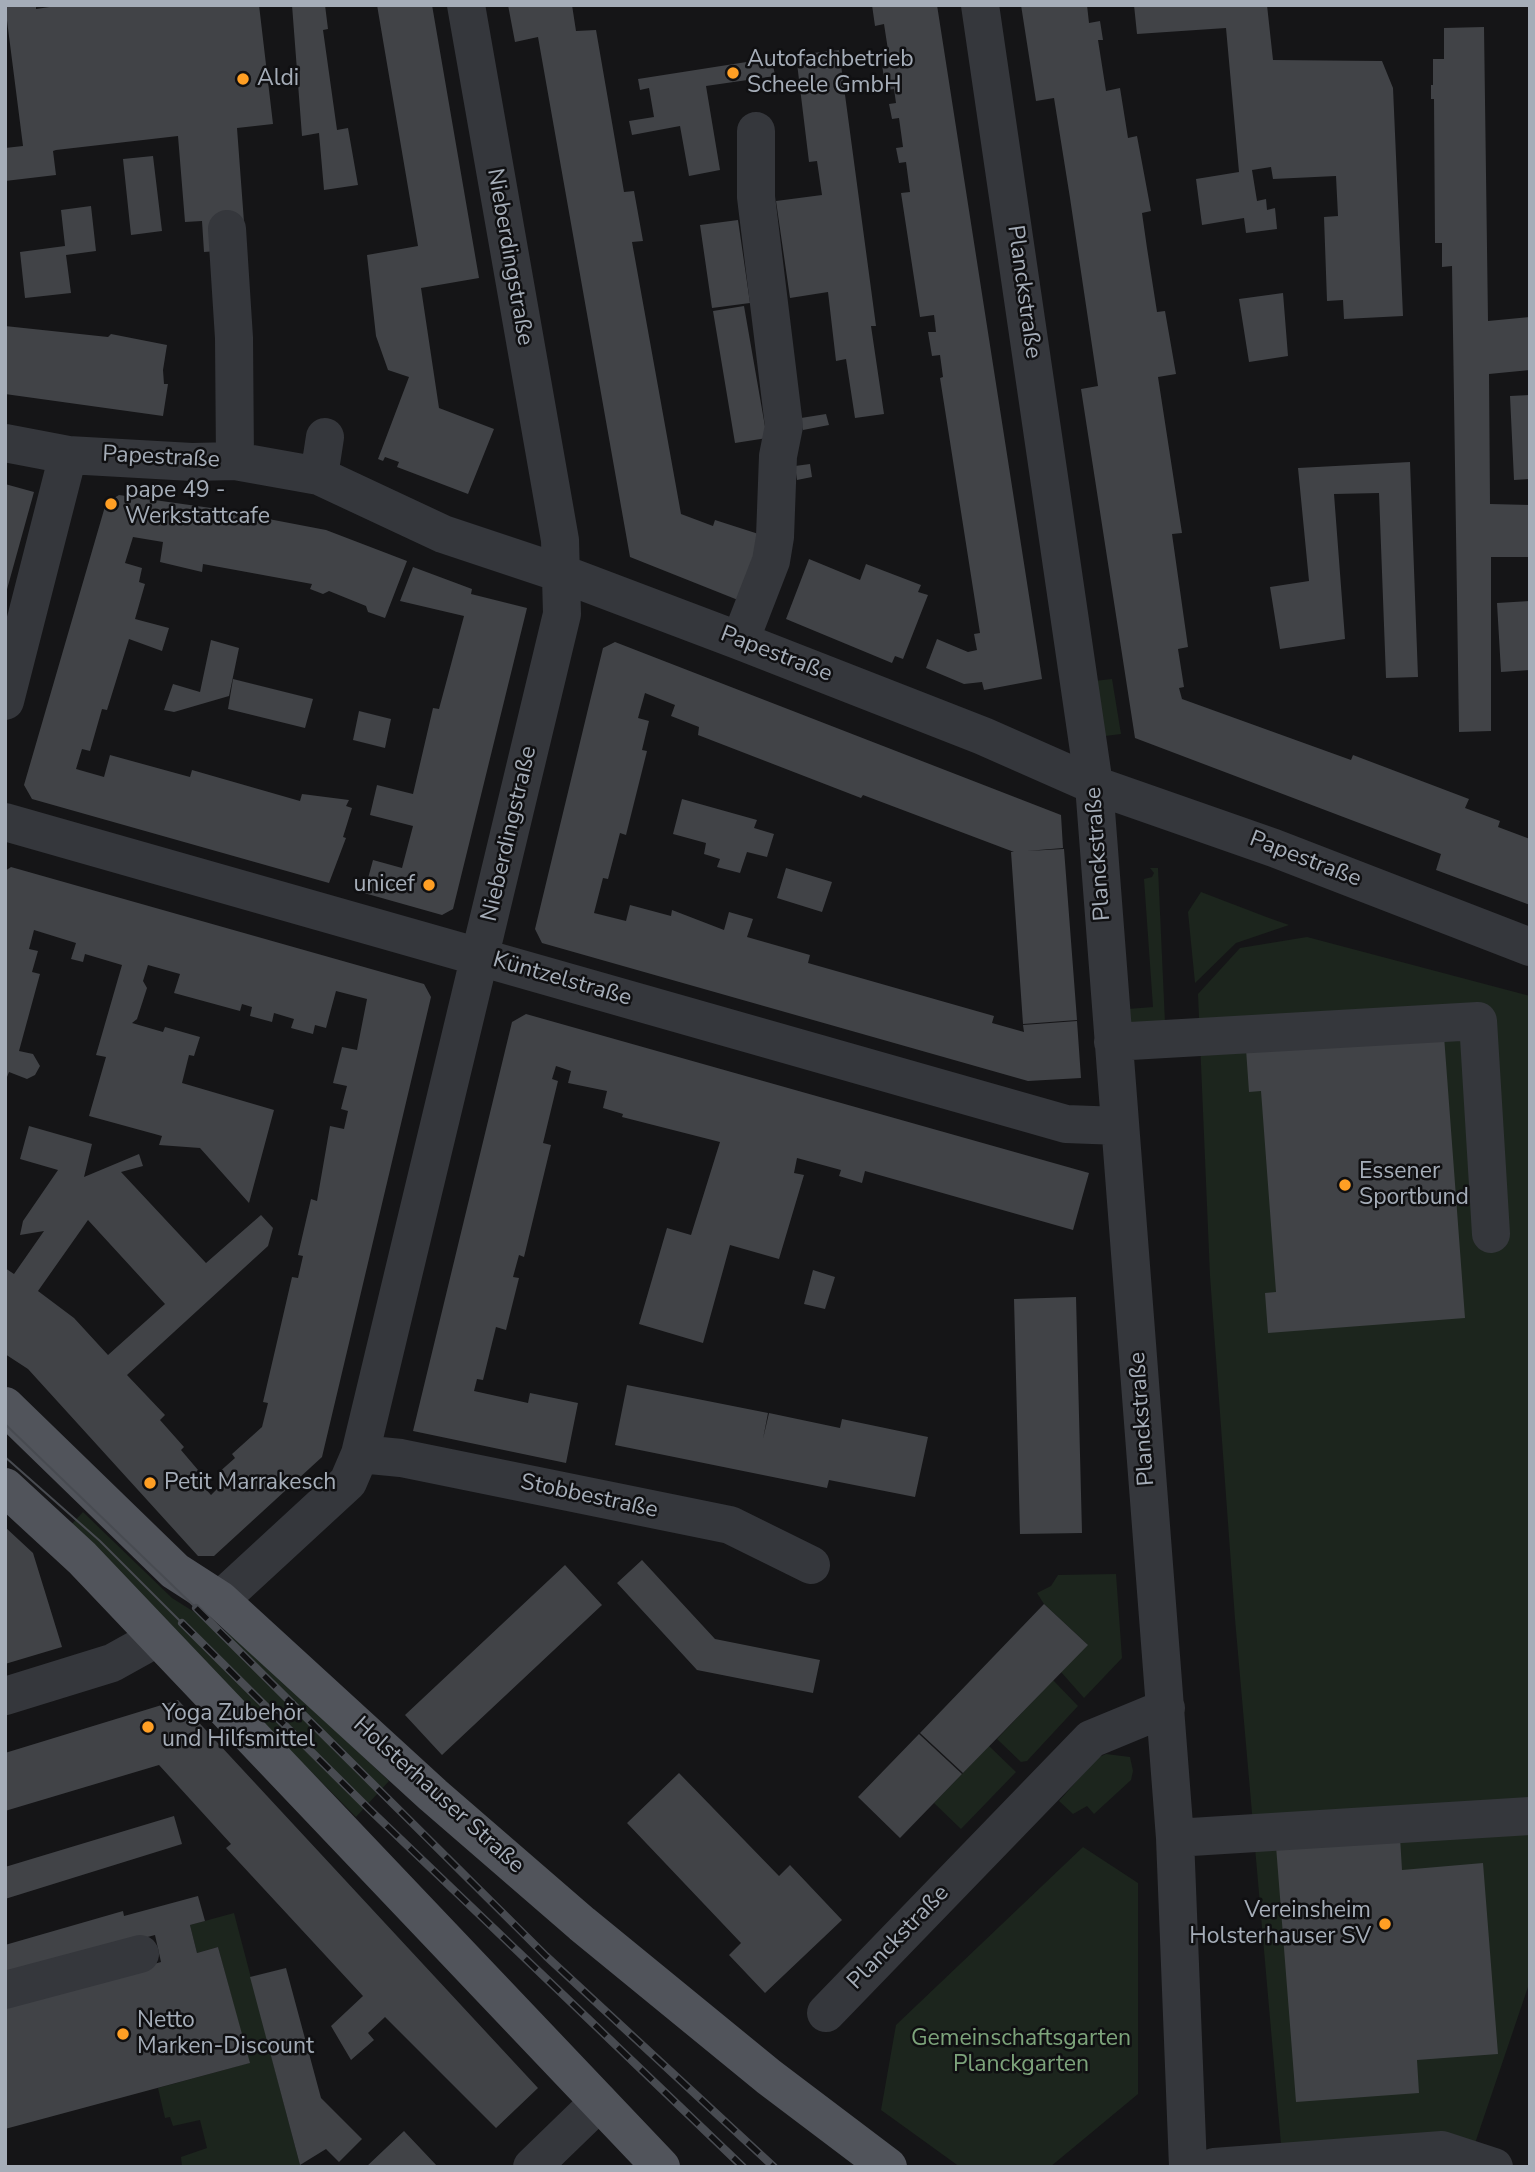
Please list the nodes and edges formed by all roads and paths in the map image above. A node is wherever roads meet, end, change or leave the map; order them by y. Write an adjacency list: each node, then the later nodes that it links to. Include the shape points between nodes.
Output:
1 (466, 5): 10 (street, Nieberdingstraße, via 546,453)
2 (980, 5): 13 (street, Planckstraße)
3 (756, 131): 11 (street, via 756,197 784,426 771,561)
4 (227, 229): 8 (street)
5 (325, 437): 9 (street)
6 (5, 443): 7 (street, Papestraße)
7 (68, 454): 8 (street, Papestraße); 12 (street)
8 (235, 461): 9 (street, Papestraße)
9 (319, 476): 10 (street, Papestraße, via 443,534)
10 (563, 574): 11 (street, Papestraße); 16 (street, Nieberdingstraße, via 562,614)
11 (740, 641): 13 (street, Papestraße, via 984,736)
12 (5, 701)
13 (1094, 785): 15 (street, Papestraße, via 1274,848); 17 (street, Planckstraße)
14 (5, 822): 16 (street, Küntzelstraße)
15 (1530, 947)
16 (480, 956): 18 (street, Küntzelstraße, via 1066,1124); 21 (street, Nieberdingstraße)
17 (1113, 1042): 18 (street, Planckstraße); 19 (street, via 1478,1021)
18 (1120, 1126): 27 (street, Planckstraße)
19 (1491, 1234)
20 (5, 1406): 24 (main road, Holsterhauser Straße, via 176,1571)
21 (360, 1454): 23 (street, Stobbestraße, via 401,1458 730,1525); 24 (street, Nieberdingstraße, via 348,1482)
22 (5, 1487): 25 (main road, via 82,1558)
23 (811, 1565)
24 (220, 1601): 37 (main road, Holsterhauser Straße, via 582,1924 769,2077)
25 (157, 1638): 26 (street, via 112,1663); 33 (main road)
26 (5, 1696)
27 (1166, 1708): 29 (street, Planckstraße); 32 (street, Planckstraße, via 1091,1739)
28 (1530, 1816): 29 (street)
29 (1175, 1838): 38 (street, Planckstraße)
30 (140, 1954): 31 (street)
31 (5, 1990)
32 (826, 2013)
33 (598, 2102): 35 (street); 36 (main road)
34 (1341, 2162): 39 (street); 40 (street, via 1441,2150)
35 (532, 2167)
36 (661, 2167)
37 (888, 2167)
38 (1188, 2167)
39 (1214, 2167)
40 (1494, 2167)

